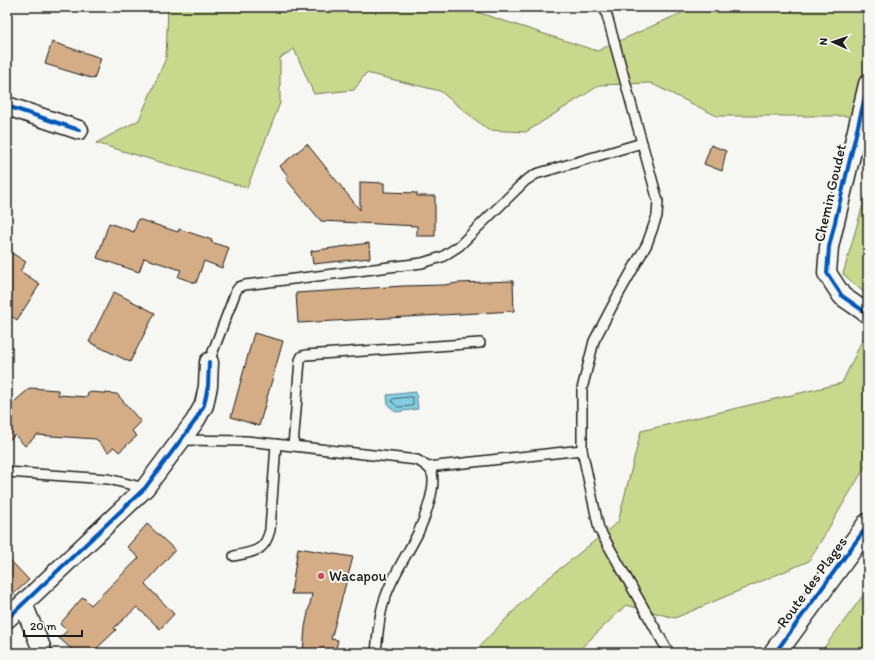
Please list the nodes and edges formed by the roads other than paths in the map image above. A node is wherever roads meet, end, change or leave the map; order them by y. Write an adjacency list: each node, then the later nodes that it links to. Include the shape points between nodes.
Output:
1 (602, 7): 5 (lane, via 606,12)
2 (868, 84): 6 (street, Chemin Goudet, via 829,248 827,272 842,296)
3 (7, 106): 4 (street)
4 (79, 130)
5 (642, 143): 8 (lane, via 536,174 525,181 459,246 442,257 422,263 245,284 239,287); 12 (lane, via 658,201 657,216 647,244 594,341 582,389)
6 (868, 314)
7 (480, 343): 11 (lane, via 302,356)
8 (209, 362): 9 (street, via 204,405)
9 (182, 440): 10 (lane); 15 (street)
10 (276, 444): 11 (lane); 17 (lane, via 268,539 259,549)
11 (293, 446): 13 (lane, via 417,460)
12 (582, 450): 13 (lane); 22 (lane, via 599,529)
13 (428, 467): 21 (lane, via 434,482 429,503 418,532 386,594 379,621)
14 (7, 472): 15 (lane, via 108,479)
15 (145, 488): 18 (street)
16 (868, 524): 23 (street, Route des Plages)
17 (234, 556)
18 (24, 604): 19 (street); 20 (street)
19 (7, 619)
20 (42, 653)
21 (376, 653)
22 (669, 653)
23 (775, 653)

